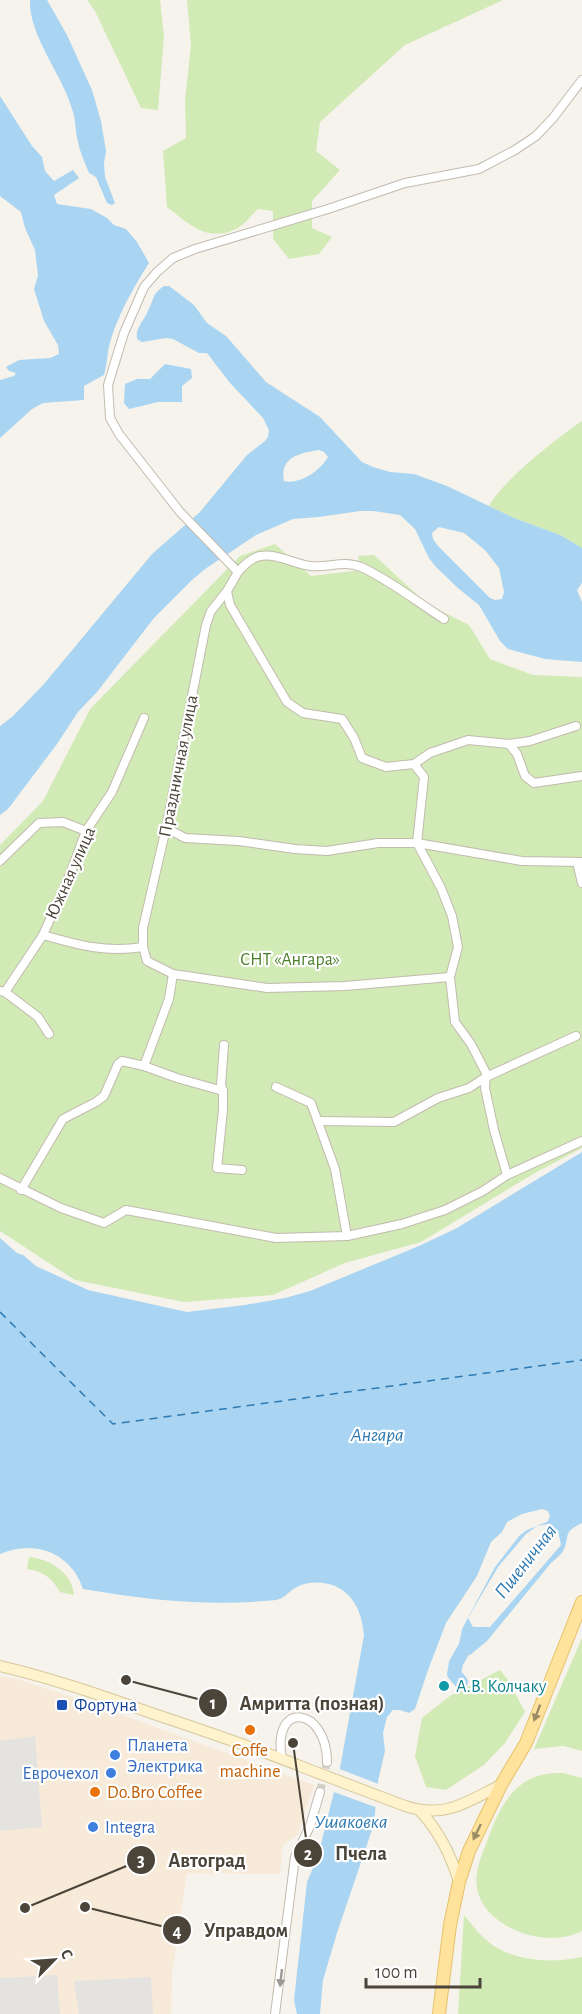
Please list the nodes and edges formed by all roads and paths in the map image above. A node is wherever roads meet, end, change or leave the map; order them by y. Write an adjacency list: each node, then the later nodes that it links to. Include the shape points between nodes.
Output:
1 (582, 81): 2 (street, via 536,136 479,169 405,183 195,249 173,258 144,287 108,385 110,418 180,512)
2 (235, 569): 3 (street, Праздничная улица); 4 (street, via 261,556 308,566 352,564)
3 (227, 591): 8 (street, via 237,619 287,702 303,714 342,719 362,758 386,768); 10 (street, Праздничная улица, via 211,611 206,625)
4 (444, 618)
5 (144, 718): 11 (street, Южная улица, via 112,792)
6 (576, 726): 7 (street)
7 (508, 744): 8 (street, via 468,740 430,753); 9 (street, via 517,754 525,776 534,783)
8 (414, 764): 12 (street, via 423,777)
9 (582, 776)
10 (166, 828): 12 (street, via 185,838 327,851 378,843); 17 (street, Праздничная улица, via 143,928)
11 (86, 831): 13 (street, via 63,822 39,823); 16 (street, Южная улица)
12 (417, 843): 14 (street, via 522,861); 19 (street, via 452,916 458,947)
13 (0, 861)
14 (579, 862): 15 (street)
15 (582, 883)
16 (43, 935): 17 (street, via 111,950); 20 (street, Южная улица)
17 (143, 947): 18 (street, via 147,961)
18 (173, 974): 19 (street, via 267,988); 24 (street, via 169,999)
19 (450, 977): 25 (street, via 454,1022 471,1044)
20 (3, 992): 21 (street, via 38,1017)
21 (49, 1034)
22 (576, 1036): 25 (street)
23 (224, 1046): 27 (street, via 220,1085)
24 (144, 1066): 27 (street); 33 (street, via 122,1061 104,1096 63,1119)
25 (486, 1077): 28 (street, via 394,1122); 31 (street, via 494,1130)
26 (276, 1087): 28 (street, via 310,1103)
27 (223, 1091): 30 (street, via 217,1168)
28 (318, 1121): 34 (street, via 335,1169)
29 (582, 1141): 31 (street)
30 (242, 1170)
31 (507, 1174): 34 (street, via 445,1210)
32 (0, 1178): 33 (street)
33 (21, 1190): 34 (street, via 104,1223 126,1210 276,1238)
34 (348, 1236)
35 (582, 1602): 37 (main road)
36 (582, 1620): 37 (main road)
37 (566, 1639): 41 (main road, one-way to 41, via 526,1743)
38 (0, 1666): 39 (main road, via 112,1699)
39 (282, 1759): 40 (street, via 280,1741 284,1727 293,1718 303,1717 318,1729); 43 (main road, bridge)
40 (327, 1762)
41 (501, 1785): 43 (main road, via 450,1809); 44 (main road, one-way to 44, via 471,1844)
42 (320, 1792): 45 (street, one-way to 45, via 295,1857)
43 (420, 1811): 44 (main road, via 443,1841)
44 (459, 1882): 46 (main road)
45 (275, 2014)
46 (439, 2014)

